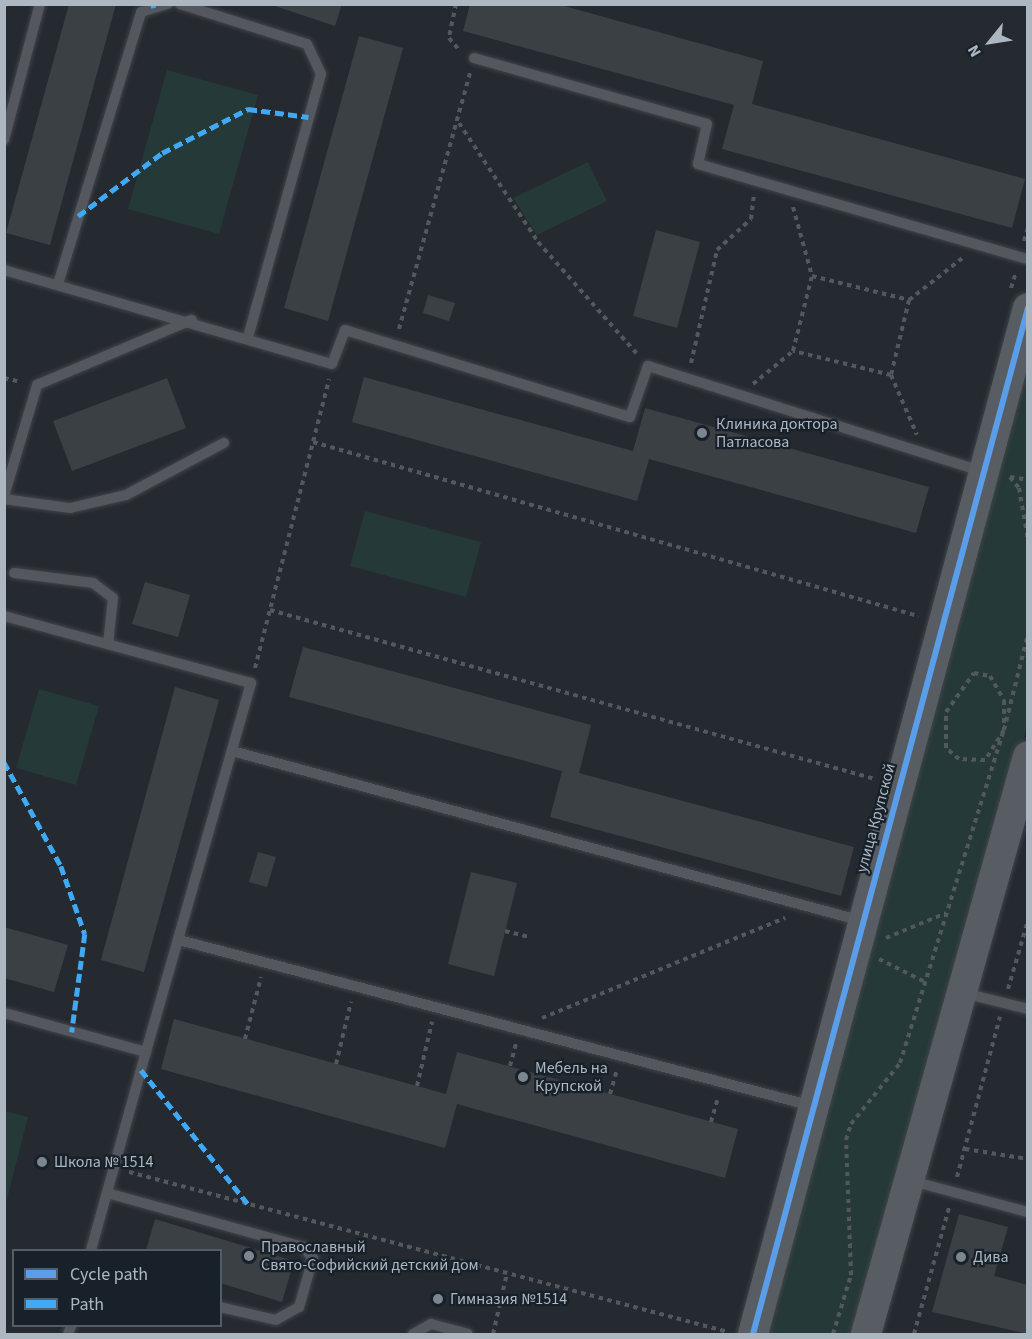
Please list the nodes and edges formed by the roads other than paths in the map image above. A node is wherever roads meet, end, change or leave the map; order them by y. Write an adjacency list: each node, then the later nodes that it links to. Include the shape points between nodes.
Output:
1 (40, 4): 5 (lane)
2 (168, 4): 8 (lane, via 141,12)
3 (180, 4): 11 (lane, via 307,45 321,74)
4 (474, 58): 6 (lane, via 707,124 698,164)
5 (4, 140)
6 (1028, 259)
7 (4, 270): 8 (lane)
8 (58, 284): 10 (lane)
9 (1028, 308): 13 (street, улица Крупской)
10 (192, 320): 11 (lane); 14 (lane, via 37,385)
11 (248, 337): 13 (lane, via 332,364 345,330 630,417 648,366)
12 (224, 443): 14 (lane, via 126,495 70,508)
13 (983, 471): 21 (street, улица Крупской)
14 (4, 498)
15 (14, 573): 17 (lane, via 93,583 113,598)
16 (4, 616): 17 (lane)
17 (108, 644): 18 (lane, via 251,683)
18 (232, 751): 21 (lane, via 811,907); 22 (lane)
19 (1028, 756): 20 (street)
20 (1021, 804): 23 (street)
21 (871, 931): 27 (street, улица Крупской)
22 (179, 940): 26 (lane); 27 (lane, via 521,1026)
23 (961, 993): 24 (lane); 28 (street)
24 (1028, 1009)
25 (4, 1013): 26 (lane)
26 (146, 1052): 29 (lane)
27 (813, 1106): 33 (street, улица Крупской)
28 (909, 1180): 30 (lane); 36 (street)
29 (107, 1194): 31 (lane); 32 (lane, via 303,1247 313,1258 299,1307 276,1320)
30 (1028, 1212)
31 (92, 1249)
32 (222, 1307)
33 (742, 1334)
34 (413, 1335): 35 (lane, via 431,1324)
35 (468, 1335)
36 (866, 1335)

